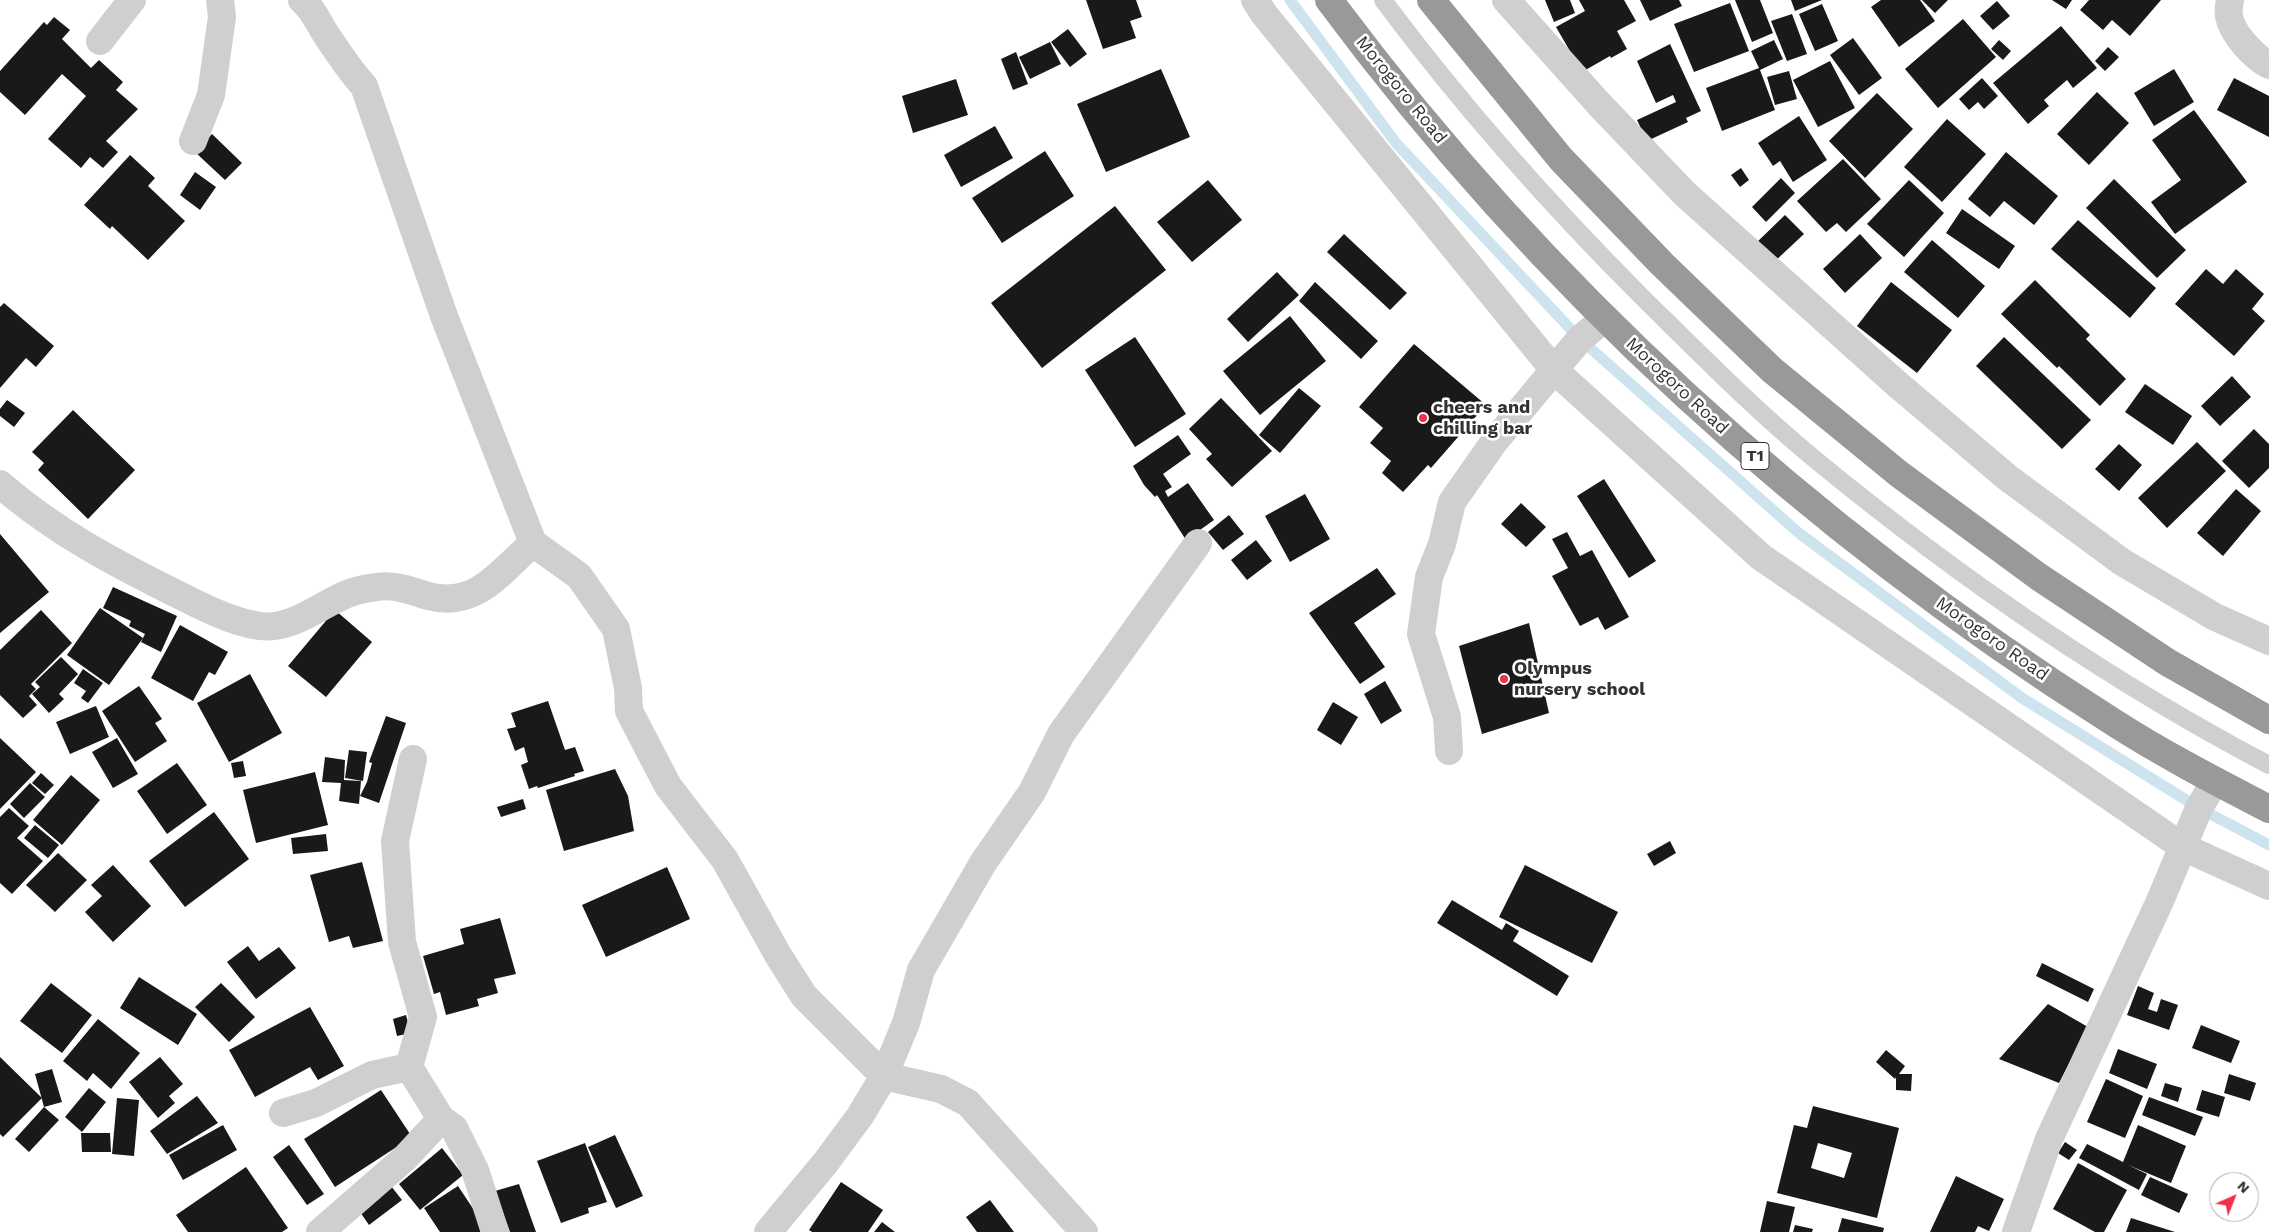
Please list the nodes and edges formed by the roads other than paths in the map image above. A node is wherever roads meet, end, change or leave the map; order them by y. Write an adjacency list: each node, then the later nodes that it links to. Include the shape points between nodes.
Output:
1 (132, 0): 10 (street)
2 (220, 0): 12 (street, via 222,18 212,95)
3 (302, 0): 17 (street, via 312,9 347,68 364,86 444,316)
4 (1255, 0): 14 (street)
5 (1329, 0): 13 (highway, Morogoro Road / T1, via 1466,169)
6 (1383, 0): 22 (lane, via 1493,138 1595,249 1711,365 1816,460 1945,561 2099,666)
7 (1431, 0): 19 (highway, via 1561,159 1662,264 1772,370 1899,474 2039,577 2167,662)
8 (1506, 0): 18 (street, via 1684,193 1897,384 2008,478 2122,562 2215,617)
9 (2230, 0): 11 (street, via 2229,16 2237,34 2260,61)
10 (100, 40)
11 (2269, 65)
12 (193, 141)
13 (1605, 318): 14 (street, via 1580,339); 23 (highway, Morogoro Road / T1, via 1691,402 1895,570 2112,722)
14 (1554, 370): 20 (street, via 1494,442 1452,502 1442,544 1429,577 1421,634 1447,717); 25 (street, via 1762,557)
15 (0, 484): 17 (street, via 48,523 123,567 200,605 262,626 276,626 304,617 347,594 379,586 443,599 475,594)
16 (1198, 543): 28 (street, via 1061,734 1032,792 978,871 920,970 906,1023)
17 (533, 544): 28 (street, via 579,576 616,629 628,688 629,711 668,786 726,860 804,996)
18 (2269, 641)
19 (2269, 720)
20 (1449, 751)
21 (413, 759): 27 (street, via 394,841 402,942 423,1017)
22 (2269, 765)
23 (2216, 781): 24 (highway, Morogoro Road / T1); 25 (street, via 2199,808)
24 (2269, 809)
25 (2183, 847): 26 (street); 35 (street, via 2049,1139)
26 (2269, 886)
27 (410, 1067): 29 (street, via 372,1075 316,1103); 30 (street)
28 (884, 1076): 33 (street, via 826,1162); 34 (street, via 941,1089 968,1102)
29 (283, 1113)
30 (442, 1119): 31 (street, via 405,1158); 32 (street, via 454,1128 475,1170)
31 (320, 1232)
32 (495, 1232)
33 (768, 1232)
34 (1084, 1232)
35 (2016, 1232)

